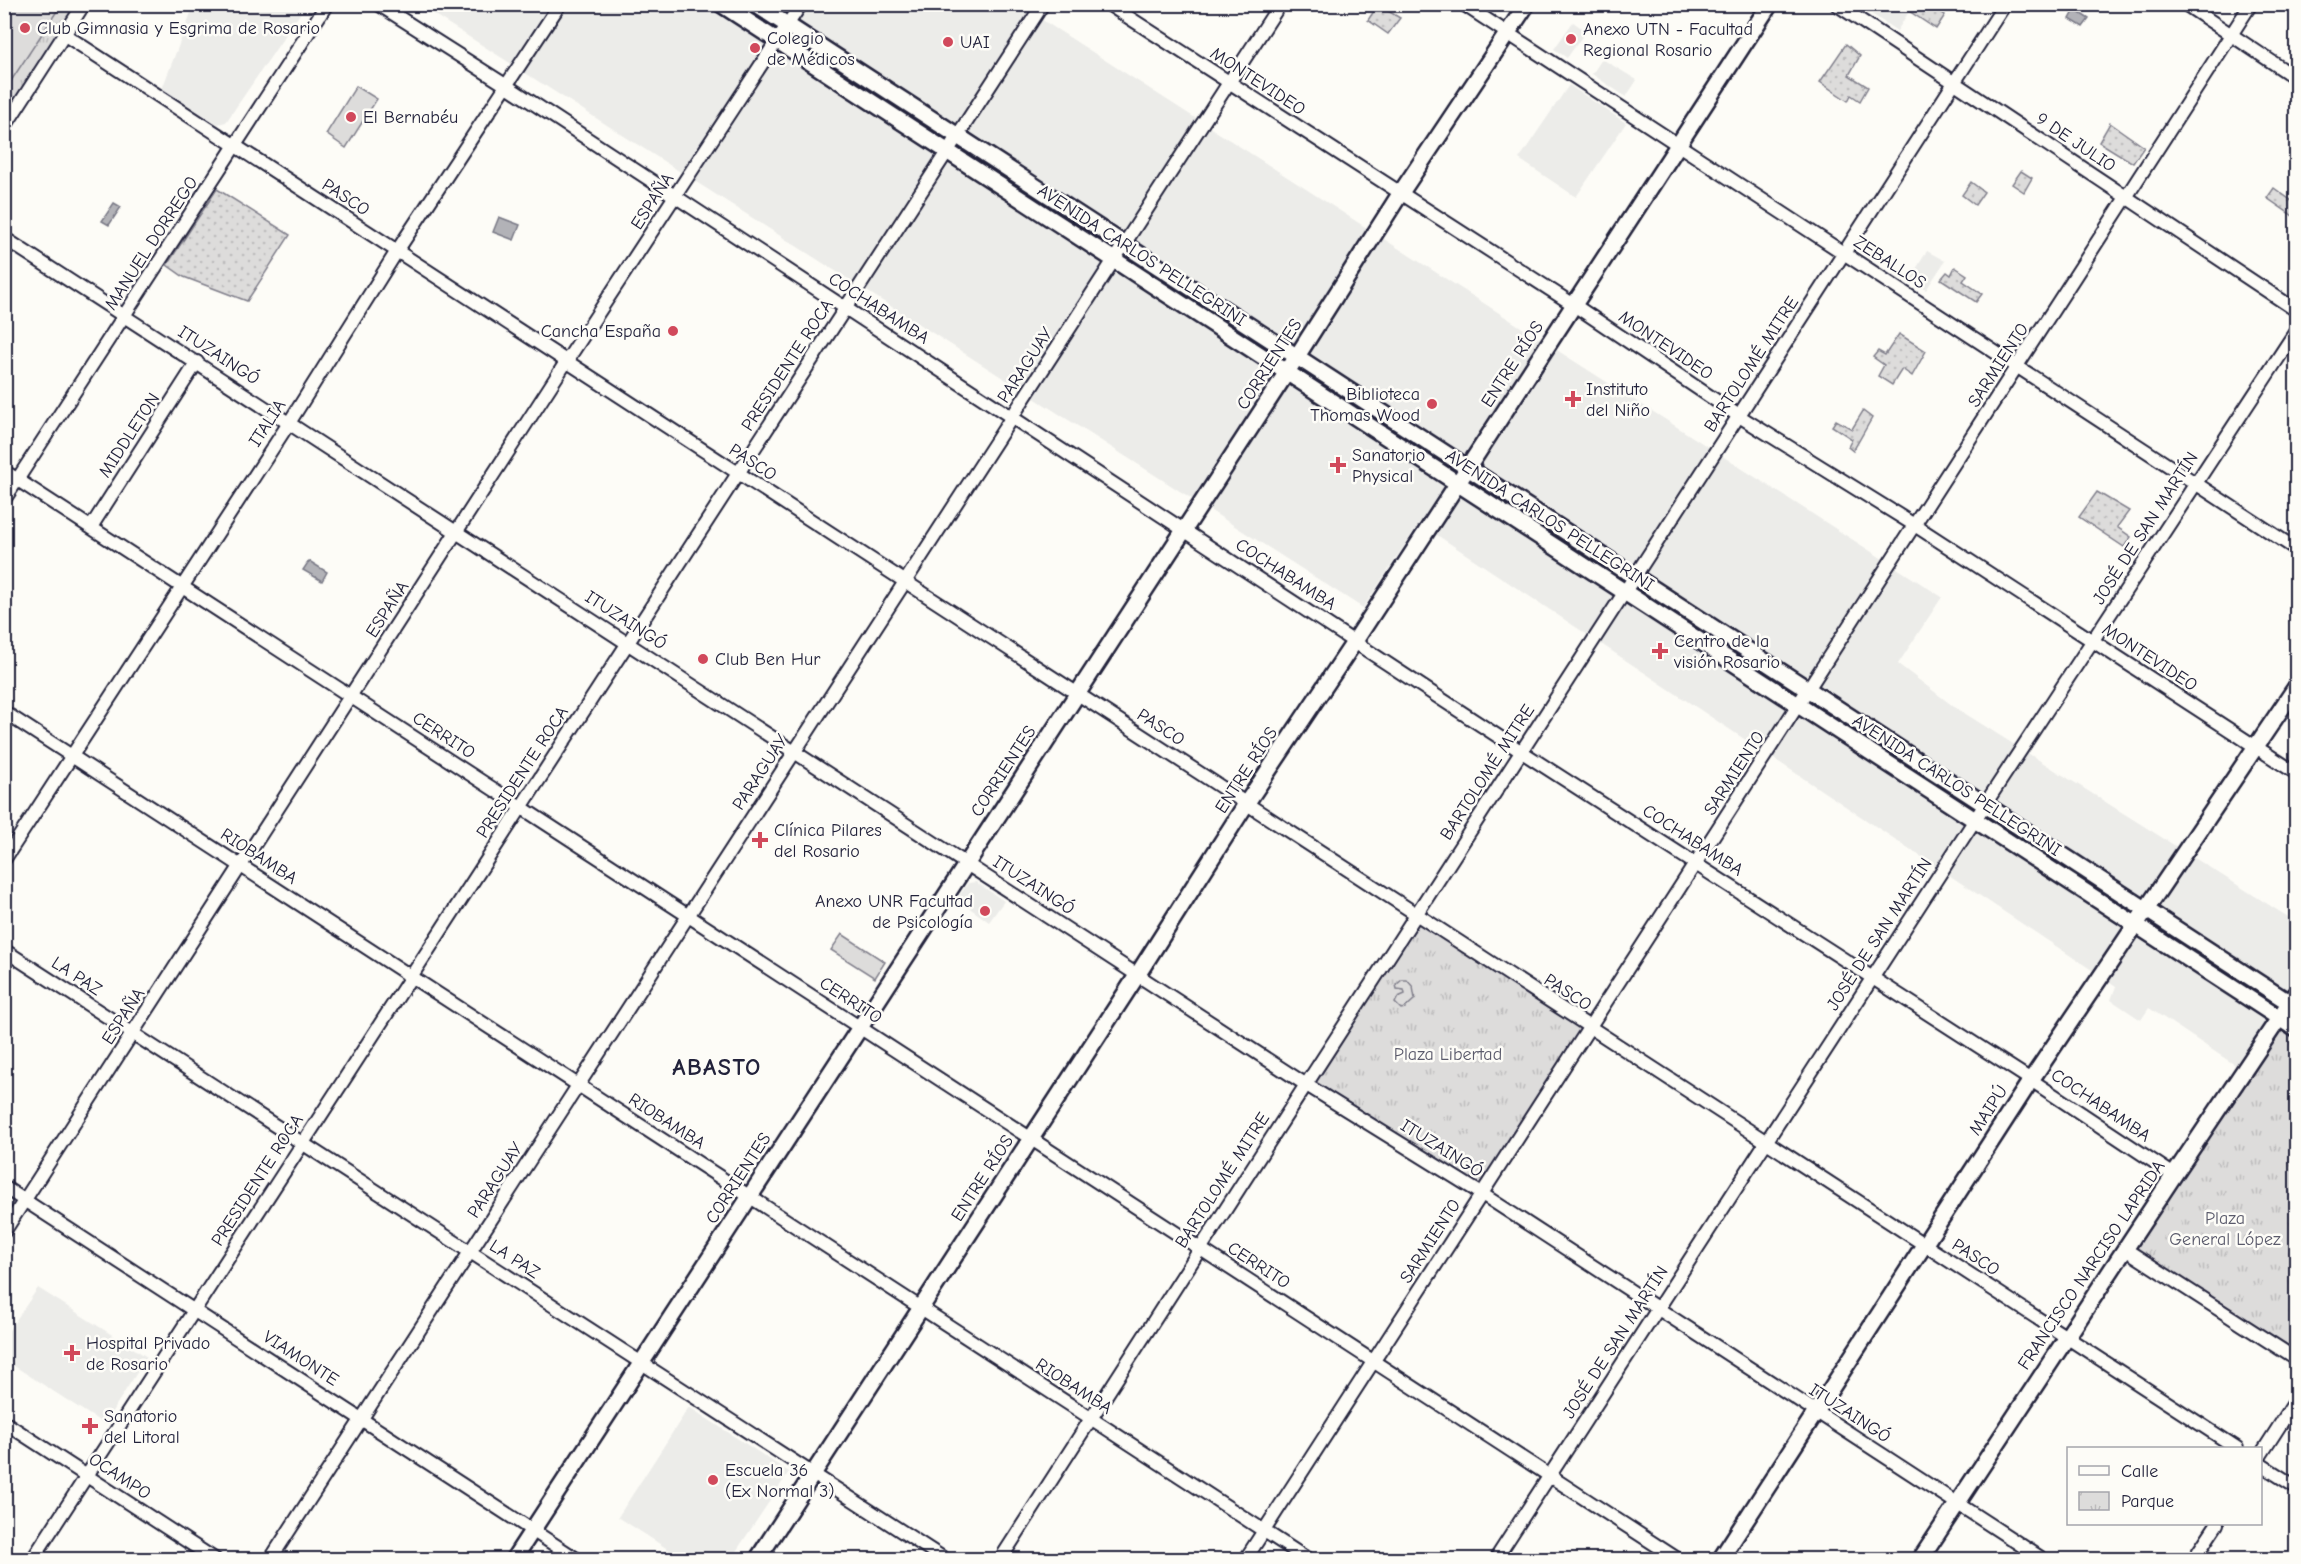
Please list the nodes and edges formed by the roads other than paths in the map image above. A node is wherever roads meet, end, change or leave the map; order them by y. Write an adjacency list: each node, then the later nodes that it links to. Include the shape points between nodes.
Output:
1 (84, 4): 20 (street)
2 (327, 4): 30 (street, MANUEL DORREGO)
3 (378, 4): 26 (street, COCHABAMBA)
4 (560, 4): 26 (street, ITALIA)
5 (721, 4): 22 (main road, AVENIDA CARLOS PELLEGRINI)
6 (755, 4): 18 (main road, AVENIDA CARLOS PELLEGRINI)
7 (801, 4): 18 (street, ESPAÑA)
8 (1043, 4): 28 (street, PRESIDENTE ROCA)
9 (1108, 4): 24 (street, MONTEVIDEO)
10 (1280, 4): 24 (street, PARAGUAY)
11 (1463, 4): 19 (street, ZEBALLOS)
12 (1527, 4): 19 (main road, CORRIENTES)
13 (1770, 4): 29 (main road, ENTRE RÍOS)
14 (1836, 4): 25 (street, 9 DE JULIO)
15 (2005, 4): 25 (street, BARTOLOMÉ MITRE)
16 (2185, 4): 21 (street)
17 (2251, 4): 21 (street, SARMIENTO)
18 (787, 26): 22 (street, ESPAÑA); 28 (main road, AVENIDA CARLOS PELLEGRINI)
19 (1508, 34): 29 (street, ZEBALLOS); 32 (main road, CORRIENTES)
20 (65, 35): 27 (street); 30 (street, PASCO)
21 (2231, 35): 23 (street); 34 (street, SARMIENTO)
22 (777, 41): 31 (main road, AVENIDA CARLOS PELLEGRINI); 33 (street, ESPAÑA)
23 (2296, 78)
24 (1229, 83): 32 (street, MONTEVIDEO); 36 (street, PARAGUAY)
25 (1954, 83): 34 (street, 9 DE JULIO); 38 (street, BARTOLOMÉ MITRE)
26 (507, 86): 33 (street, COCHABAMBA); 37 (street, ITALIA)
27 (4, 128)
28 (957, 136): 31 (street, PRESIDENTE ROCA); 36 (main road, AVENIDA CARLOS PELLEGRINI)
29 (1678, 145): 38 (street, ZEBALLOS); 40 (main road, ENTRE RÍOS)
30 (235, 146): 37 (street, PASCO); 43 (street, MANUEL DORREGO)
31 (947, 152): 39 (main road, AVENIDA CARLOS PELLEGRINI); 41 (street, PRESIDENTE ROCA)
32 (1400, 194): 40 (street, MONTEVIDEO); 45 (main road, CORRIENTES)
33 (676, 197): 41 (street, COCHABAMBA); 47 (street, ESPAÑA)
34 (2127, 198): 42 (street, 9 DE JULIO); 48 (street, SARMIENTO)
35 (4, 238): 43 (street, ITUZAINGÓ)
36 (1124, 244): 39 (street, PARAGUAY); 45 (main road, AVENIDA CARLOS PELLEGRINI)
37 (397, 251): 47 (street, PASCO); 52 (street, ITALIA)
38 (1844, 253): 48 (street, ZEBALLOS); 50 (street, BARTOLOMÉ MITRE)
39 (1114, 260): 49 (main road, AVENIDA CARLOS PELLEGRINI); 51 (street, PARAGUAY)
40 (1574, 305): 50 (street, MONTEVIDEO); 53 (main road, ENTRE RÍOS)
41 (846, 308): 51 (street, COCHABAMBA); 55 (street, PRESIDENTE ROCA)
42 (2296, 310)
43 (124, 316): 46 (street, ITUZAINGÓ); 56 (street, MANUEL DORREGO)
44 (2296, 331): 58 (street, JOSÉ DE SAN MARTÍN)
45 (1297, 357): 49 (main road, CORRIENTES); 53 (main road, AVENIDA CARLOS PELLEGRINI)
46 (197, 362): 52 (street, ITUZAINGÓ); 61 (street, MIDDLETON)
47 (566, 362): 55 (street, PASCO); 63 (street, ESPAÑA)
48 (2018, 367): 58 (street, ZEBALLOS); 60 (street, SARMIENTO)
49 (1287, 372): 57 (main road, AVENIDA CARLOS PELLEGRINI); 62 (main road, CORRIENTES)
50 (1739, 416): 60 (street, MONTEVIDEO); 65 (street, BARTOLOMÉ MITRE)
51 (1012, 417): 62 (street, COCHABAMBA); 66 (street, PARAGUAY)
52 (289, 423): 63 (street, ITUZAINGÓ); 67 (street, ITALIA)
53 (1468, 468): 57 (main road, ENTRE RÍOS); 65 (main road, AVENIDA CARLOS PELLEGRINI)
54 (4, 471): 56 (street, CERRITO)
55 (738, 473): 66 (street, PASCO); 71 (street, PRESIDENTE ROCA)
56 (18, 480): 59 (street, MANUEL DORREGO); 61 (street, CERRITO)
57 (1458, 483): 68 (main road, AVENIDA CARLOS PELLEGRINI); 69 (main road, ENTRE RÍOS)
58 (2196, 483): 64 (street, ZEBALLOS); 70 (street, JOSÉ DE SAN MARTÍN)
59 (4, 500)
60 (1916, 526): 70 (street, MONTEVIDEO); 73 (street, SARMIENTO)
61 (91, 527): 67 (street, CERRITO)
62 (1185, 530): 69 (street, COCHABAMBA); 74 (main road, CORRIENTES)
63 (458, 533): 71 (street, ITUZAINGÓ); 75 (street, ESPAÑA)
64 (2296, 549)
65 (1636, 577): 68 (street, BARTOLOMÉ MITRE); 73 (main road, AVENIDA CARLOS PELLEGRINI)
66 (905, 582): 74 (street, PASCO); 79 (street, PARAGUAY)
67 (182, 586): 75 (street, CERRITO); 81 (street, ITALIA)
68 (1626, 592): 76 (main road, AVENIDA CARLOS PELLEGRINI); 80 (street, BARTOLOMÉ MITRE)
69 (1355, 641): 80 (street, COCHABAMBA); 83 (main road, ENTRE RÍOS)
70 (2092, 641): 78 (street, MONTEVIDEO); 84 (street, JOSÉ DE SAN MARTÍN)
71 (628, 642): 79 (street, ITUZAINGÓ); 85 (street, PRESIDENTE ROCA)
72 (2296, 687): 78 (main road, MAIPÚ)
73 (1810, 690): 76 (street, SARMIENTO); 84 (main road, AVENIDA CARLOS PELLEGRINI)
74 (1077, 694): 83 (street, PASCO); 88 (main road, CORRIENTES)
75 (352, 697): 85 (street, CERRITO); 90 (street, ESPAÑA)
76 (1800, 706): 86 (main road, AVENIDA CARLOS PELLEGRINI); 89 (street, SARMIENTO)
77 (4, 712): 81 (street, RIOBAMBA)
78 (2256, 747): 82 (street, MONTEVIDEO); 91 (main road, MAIPÚ)
79 (795, 752): 88 (street, ITUZAINGÓ); 93 (street, PARAGUAY)
80 (1522, 752): 89 (street, COCHABAMBA); 92 (street, BARTOLOMÉ MITRE)
81 (72, 756): 87 (street, ITALIA); 90 (street, RIOBAMBA)
82 (2296, 773)
83 (1246, 804): 92 (street, PASCO); 96 (main road, ENTRE RÍOS)
84 (1985, 804): 86 (street, JOSÉ DE SAN MARTÍN); 91 (main road, AVENIDA CARLOS PELLEGRINI)
85 (521, 807): 93 (street, CERRITO); 97 (street, PRESIDENTE ROCA)
86 (1975, 819): 94 (main road, AVENIDA CARLOS PELLEGRINI); 98 (street, JOSÉ DE SAN MARTÍN)
87 (4, 860)
88 (967, 863): 96 (street, ITUZAINGÓ); 101 (main road, CORRIENTES)
89 (1697, 864): 98 (street, COCHABAMBA); 102 (street, SARMIENTO)
90 (242, 867): 97 (street, RIOBAMBA); 104 (street, ESPAÑA)
91 (2146, 908): 94 (main road, MAIPÚ); 99 (main road, AVENIDA CARLOS PELLEGRINI)
92 (1415, 914): 102 (street, PASCO); 106 (street, BARTOLOMÉ MITRE)
93 (688, 915): 101 (street, CERRITO); 107 (street, PARAGUAY)
94 (2136, 924): 100 (main road, AVENIDA CARLOS PELLEGRINI); 105 (main road, MAIPÚ)
95 (4, 950): 104 (street, LA PAZ)
96 (1138, 974): 106 (street, ITUZAINGÓ); 108 (main road, ENTRE RÍOS)
97 (411, 976): 107 (street, RIOBAMBA); 110 (street, PRESIDENTE ROCA)
98 (1873, 977): 105 (street, COCHABAMBA); 109 (street, JOSÉ DE SAN MARTÍN)
99 (2294, 1001): 100 (main road, FRANCISCO NARCISO LAPRIDA)
100 (2280, 1018): 103 (main road, AVENIDA CARLOS PELLEGRINI); 111 (main road, FRANCISCO NARCISO LAPRIDA)
101 (860, 1027): 108 (street, CERRITO); 114 (main road, CORRIENTES)
102 (1589, 1027): 109 (street, PASCO); 113 (street, SARMIENTO)
103 (2296, 1029)
104 (133, 1034): 110 (street, LA PAZ); 115 (street, ESPAÑA)
105 (2031, 1080): 111 (street, COCHABAMBA); 117 (main road, MAIPÚ)
106 (1305, 1084): 113 (street, ITUZAINGÓ); 118 (street, BARTOLOMÉ MITRE)
107 (578, 1085): 114 (street, RIOBAMBA); 120 (street, PARAGUAY)
108 (1031, 1138): 118 (street, CERRITO); 121 (main road, ENTRE RÍOS)
109 (1766, 1142): 117 (street, PASCO); 122 (street, JOSÉ DE SAN MARTÍN)
110 (302, 1143): 120 (street, LA PAZ); 123 (street, PRESIDENTE ROCA)
111 (2174, 1175): 119 (main road, FRANCISCO NARCISO LAPRIDA)
112 (4, 1187): 115 (street, VIAMONTE)
113 (1482, 1194): 122 (street, ITUZAINGÓ); 126 (street, SARMIENTO)
114 (750, 1196): 121 (street, RIOBAMBA); 127 (main road, CORRIENTES)
115 (25, 1201): 116 (street, ESPAÑA); 123 (street, VIAMONTE)
116 (4, 1232)
117 (1924, 1245): 124 (street, PASCO); 129 (main road, MAIPÚ)
118 (1200, 1248): 126 (street, CERRITO); 131 (street, BARTOLOMÉ MITRE)
119 (2125, 1249): 124 (main road, FRANCISCO NARCISO LAPRIDA); 125 (street)
120 (470, 1251): 127 (street, LA PAZ); 130 (street, PARAGUAY)
121 (921, 1307): 131 (street, RIOBAMBA); 136 (main road, ENTRE RÍOS)
122 (1658, 1308): 129 (street, ITUZAINGÓ); 138 (street, JOSÉ DE SAN MARTÍN)
123 (194, 1310): 130 (street, VIAMONTE); 137 (street, PRESIDENTE ROCA)
124 (2066, 1337): 133 (street, PASCO); 140 (main road, FRANCISCO NARCISO LAPRIDA)
125 (2296, 1359)
126 (1374, 1361): 138 (street, CERRITO); 143 (street, SARMIENTO)
127 (641, 1362): 136 (street, LA PAZ); 142 (main road, CORRIENTES)
128 (2296, 1400): 134 (street)
129 (1815, 1412): 140 (street, ITUZAINGÓ); 156 (main road, MAIPÚ)
130 (362, 1418): 142 (street, VIAMONTE); 146 (street, PARAGUAY)
131 (1091, 1418): 143 (street, RIOBAMBA); 151 (street, BARTOLOMÉ MITRE)
132 (4, 1422): 137 (street, OCAMPO)
133 (2234, 1447)
134 (2262, 1453)
135 (2262, 1465): 139 (street)
136 (813, 1473): 149 (main road, ENTRE RÍOS); 150 (street, LA PAZ)
137 (87, 1475): 144 (street, PRESIDENTE ROCA); 145 (street, OCAMPO)
138 (1550, 1476): 154 (street, JOSÉ DE SAN MARTÍN); 155 (street, CERRITO)
139 (2296, 1487)
140 (1956, 1504): 157 (main road, FRANCISCO NARCISO LAPRIDA); 158 (street, ITUZAINGÓ)
141 (2216, 1525): 159 (street)
142 (532, 1529): 147 (main road, CORRIENTES); 148 (street, VIAMONTE)
143 (1264, 1530): 152 (street, SARMIENTO); 153 (street, RIOBAMBA)
144 (32, 1560)
145 (216, 1560)
146 (270, 1560)
147 (513, 1560)
148 (578, 1560)
149 (757, 1560)
150 (946, 1560)
151 (1000, 1560)
152 (1245, 1560)
153 (1309, 1560)
154 (1495, 1560)
155 (1678, 1560)
156 (1720, 1560)
157 (1920, 1560)
158 (2044, 1560)
159 (2193, 1560)

